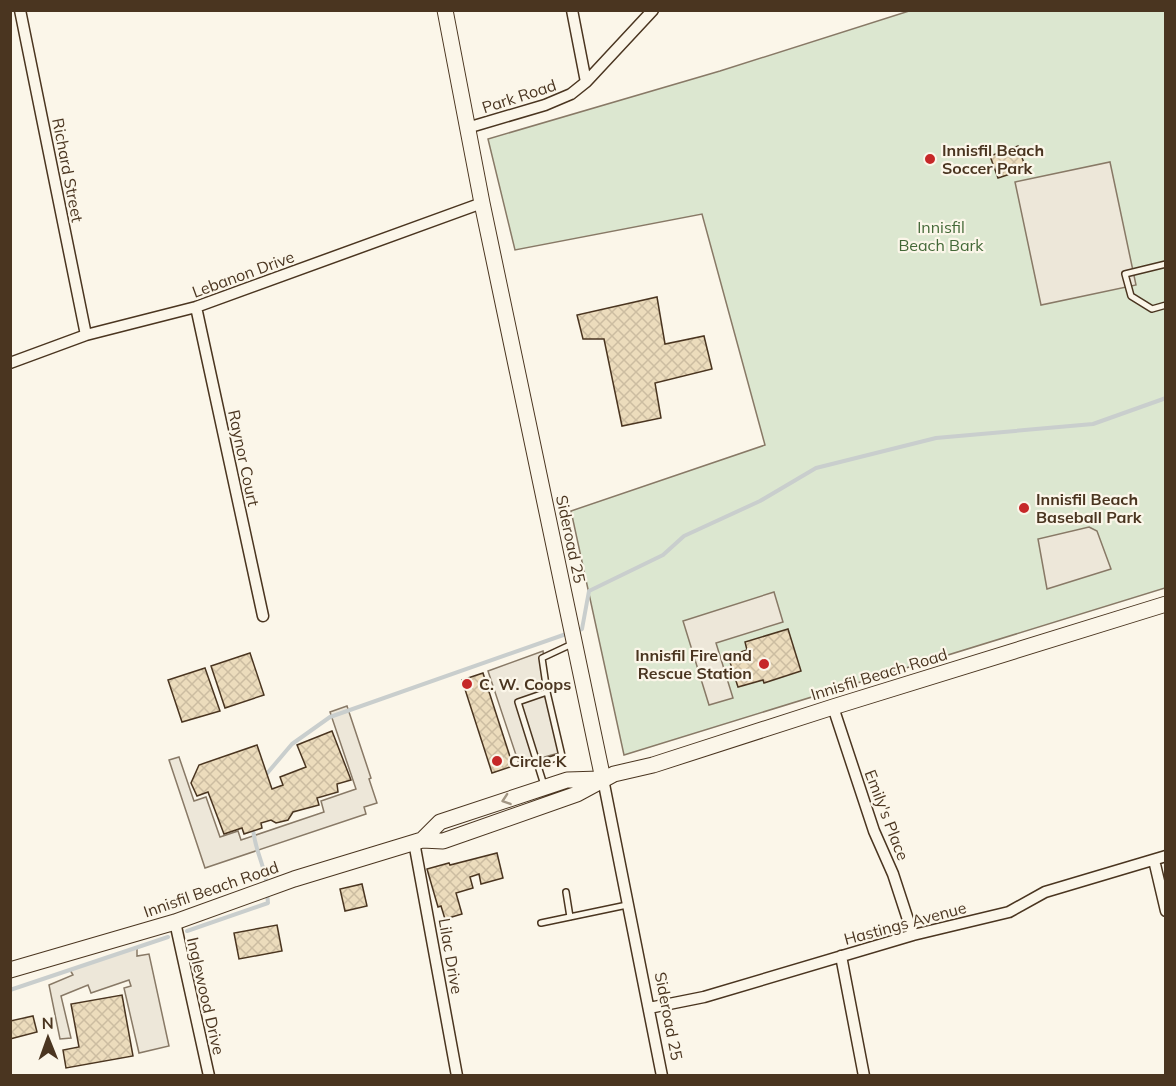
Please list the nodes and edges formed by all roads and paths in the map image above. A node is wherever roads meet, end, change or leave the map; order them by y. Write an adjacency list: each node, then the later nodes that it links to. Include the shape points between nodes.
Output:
1 (20, 10): 11 (street, Richard Street)
2 (445, 10): 6 (main road, Sideroad 25)
3 (572, 10): 5 (street)
4 (653, 10): 5 (street, Park Road)
5 (586, 82): 6 (street, Park Road, via 572,94 545,105)
6 (467, 128): 7 (main road, Sideroad 25)
7 (482, 202): 10 (street, Lebanon Drive); 15 (main road, Sideroad 25)
8 (1166, 264): 9 (lane, via 1125,274 1131,296 1152,309)
9 (1166, 305)
10 (196, 307): 11 (street, Lebanon Drive); 14 (street, Raynor Court)
11 (86, 335): 12 (street, Lebanon Drive)
12 (10, 363)
13 (1166, 604): 17 (main road, Innisfil Beach Road)
14 (262, 616)
15 (575, 643): 16 (lane, via 543,658); 19 (main road, Sideroad 25)
16 (547, 692): 18 (lane, via 562,756); 18 (lane, via 518,702)
17 (833, 707): 19 (main road, Innisfil Beach Road); 30 (street, Emily's Place)
18 (538, 764): 20 (lane)
19 (603, 779): 20 (main road, Innisfil Beach Road, via 567,780); 21 (main road, Innisfil Beach Road, via 577,794 443,841); 25 (street, Sideroad 25)
20 (545, 787): 21 (main road, Innisfil Beach Road, one-way to 21, via 440,822)
21 (418, 841): 28 (main road, Innisfil Beach Road, via 294,879); 35 (street, Lilac Drive)
22 (1166, 856): 23 (street, Hastings Avenue)
23 (1154, 860): 26 (street); 30 (street, Hastings Avenue, via 1045,892 1009,912)
24 (566, 892): 27 (lane)
25 (628, 904): 27 (lane); 33 (street, Sideroad 25)
26 (1166, 911)
27 (570, 917): 29 (lane)
28 (175, 922): 32 (main road, Innisfil Beach Road); 34 (street, Inglewood Drive)
29 (541, 923)
30 (913, 935): 31 (street, Hastings Avenue)
31 (841, 956): 33 (street, Hastings Avenue, via 704,997); 37 (street)
32 (10, 970)
33 (649, 1008): 36 (street, Sideroad 25)
34 (209, 1076)
35 (457, 1076)
36 (662, 1076)
37 (864, 1076)

